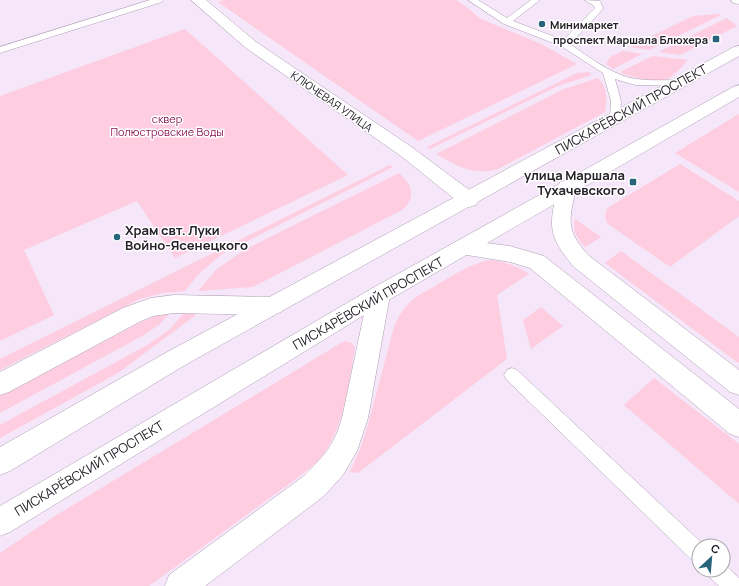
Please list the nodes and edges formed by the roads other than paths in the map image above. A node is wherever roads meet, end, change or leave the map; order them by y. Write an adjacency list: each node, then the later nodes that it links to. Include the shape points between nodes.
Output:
1 (159, 0): 8 (lane)
2 (200, 0): 15 (main road, КЛЮЧЕВАЯ УЛИЦА, via 251,45 407,152)
3 (472, 0): 6 (lane)
4 (536, 0): 6 (lane)
5 (588, 0): 7 (lane, via 597,3 599,8)
6 (507, 22): 7 (lane)
7 (564, 44): 10 (lane)
8 (0, 50)
9 (739, 50): 11 (main road, ПИСКАРЁВСКИЙ ПРОСПЕКТ)
10 (608, 72): 11 (lane, via 635,82); 13 (lane, via 616,101)
11 (680, 82): 13 (main road, ПИСКАРЁВСКИЙ ПРОСПЕКТ)
12 (739, 90): 14 (main road, ПИСКАРЁВСКИЙ ПРОСПЕКТ)
13 (615, 118): 15 (main road, ПИСКАРЁВСКИЙ ПРОСПЕКТ)
14 (567, 187): 16 (main road, ПИСКАРЁВСКИЙ ПРОСПЕКТ); 20 (main road, via 560,227 562,237 569,248 581,261)
15 (469, 200): 18 (main road, ПИСКАРЁВСКИЙ ПРОСПЕКТ)
16 (462, 248): 17 (main road, ПИСКАРЁВСКИЙ ПРОСПЕКТ); 22 (main road, via 504,252 537,262)
17 (379, 295): 24 (main road, ПИСКАРЁВСКИЙ ПРОСПЕКТ); 27 (main road, via 355,418 348,442 333,466 314,486)
18 (272, 306): 21 (main road, via 184,304 151,307); 23 (main road, ПИСКАРЁВСКИЙ ПРОСПЕКТ, via 177,358)
19 (512, 374): 25 (lane)
20 (739, 383)
21 (0, 384)
22 (739, 425)
23 (0, 462)
24 (0, 522)
25 (691, 545)
26 (724, 578): 28 (lane)
27 (180, 586)
28 (733, 586)

